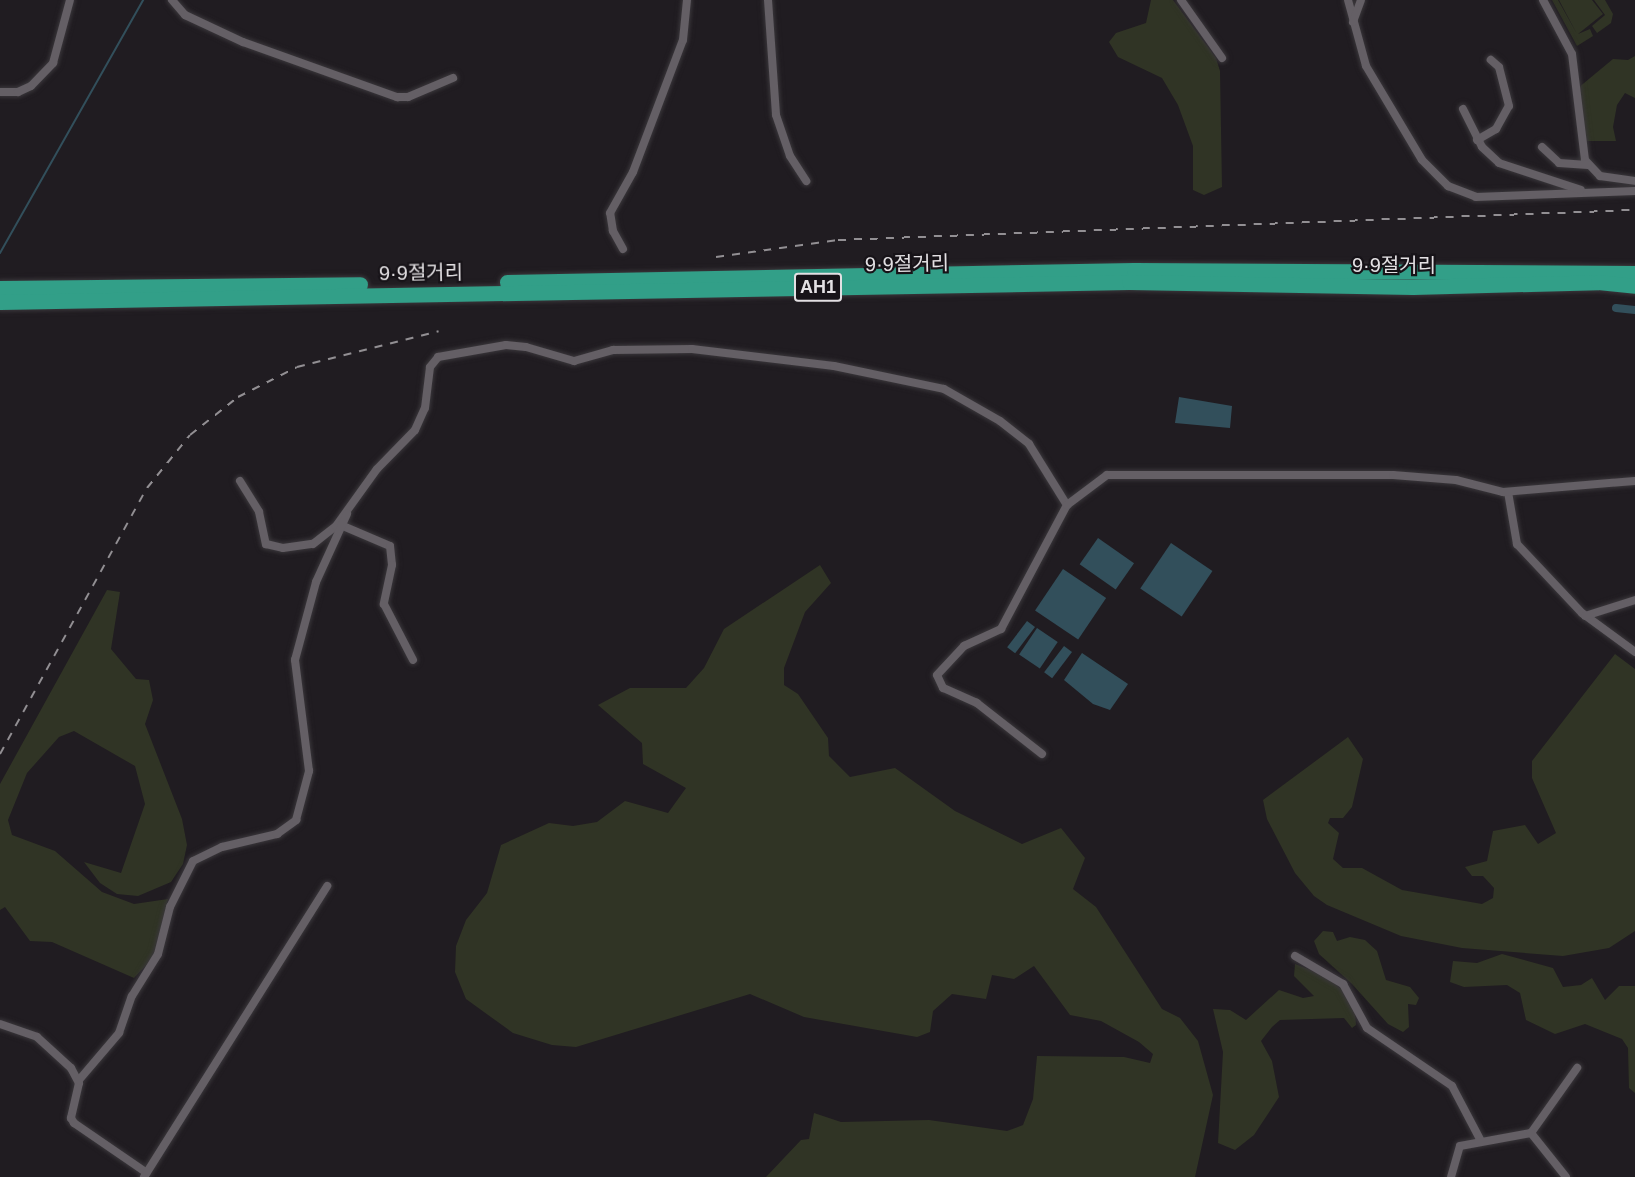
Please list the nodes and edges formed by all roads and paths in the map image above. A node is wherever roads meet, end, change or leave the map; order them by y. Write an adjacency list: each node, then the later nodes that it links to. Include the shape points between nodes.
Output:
1 (70, 0): 13 (street, via 53,63 31,86)
2 (172, 0): 12 (street, via 185,15 243,42 397,97 408,97)
3 (687, 0): 22 (street, via 683,40 633,172 610,213 613,231)
4 (768, 0): 18 (street, via 776,115 790,156)
5 (1180, 0): 10 (street)
6 (1348, 0): 9 (street)
7 (1361, 0): 9 (street)
8 (1543, 0): 17 (street, via 1572,54)
9 (1353, 22): 21 (street, via 1359,48 1382,93 1422,160 1448,186 1476,197)
10 (1221, 58)
11 (1491, 60): 15 (street, via 1499,67 1509,106 1496,129)
12 (453, 78)
13 (0, 93)
14 (1463, 109): 15 (street)
15 (1478, 140): 21 (street, via 1499,163)
16 (1542, 147): 17 (street, via 1559,162)
17 (1588, 165): 19 (street, via 1610,180)
18 (806, 181)
19 (1635, 181)
20 (1635, 191): 21 (street)
21 (1590, 193)
22 (623, 249)
23 (1635, 273): 25 (highway, 9·9절거리 / AH1, via 1134,270)
24 (1635, 286): 26 (highway, 9·9절거리 / AH1, via 1598,282 1413,287 1129,282)
25 (0, 288)
26 (0, 302)
27 (240, 481): 31 (street, via 259,512 263,540 273,547 319,542)
28 (1635, 481): 29 (street)
29 (1508, 492): 30 (street, via 1456,480 1393,475 1119,472 1107,475); 34 (street, via 1517,544)
30 (1067, 505): 31 (street, via 1034,451 1000,421 944,389 909,379 692,349 613,350 574,362 506,345 456,353 433,362 427,378 425,408 416,430 377,469); 37 (street, via 1038,554 1007,622 1001,629 964,646 945,663 936,679 943,688 977,703)
31 (348, 510): 32 (street)
32 (344, 526): 36 (street, via 390,546 392,565 384,604); 42 (street, via 316,582 295,660 309,771 297,820 277,834 222,847 193,861 170,907 158,954 132,996 119,1033)
33 (1635, 600): 34 (street)
34 (1586, 616): 35 (street)
35 (1635, 652)
36 (413, 660)
37 (1042, 754)
38 (327, 886): 45 (street)
39 (1295, 956): 44 (street, via 1343,984 1367,1028 1452,1086)
40 (0, 1024): 42 (street, via 37,1037)
41 (1577, 1068): 43 (street)
42 (79, 1080): 45 (street, via 71,1118 74,1123)
43 (1531, 1133): 44 (street); 47 (street)
44 (1480, 1139): 46 (street, via 1460,1146)
45 (146, 1175)
46 (1451, 1177)
47 (1566, 1177)

